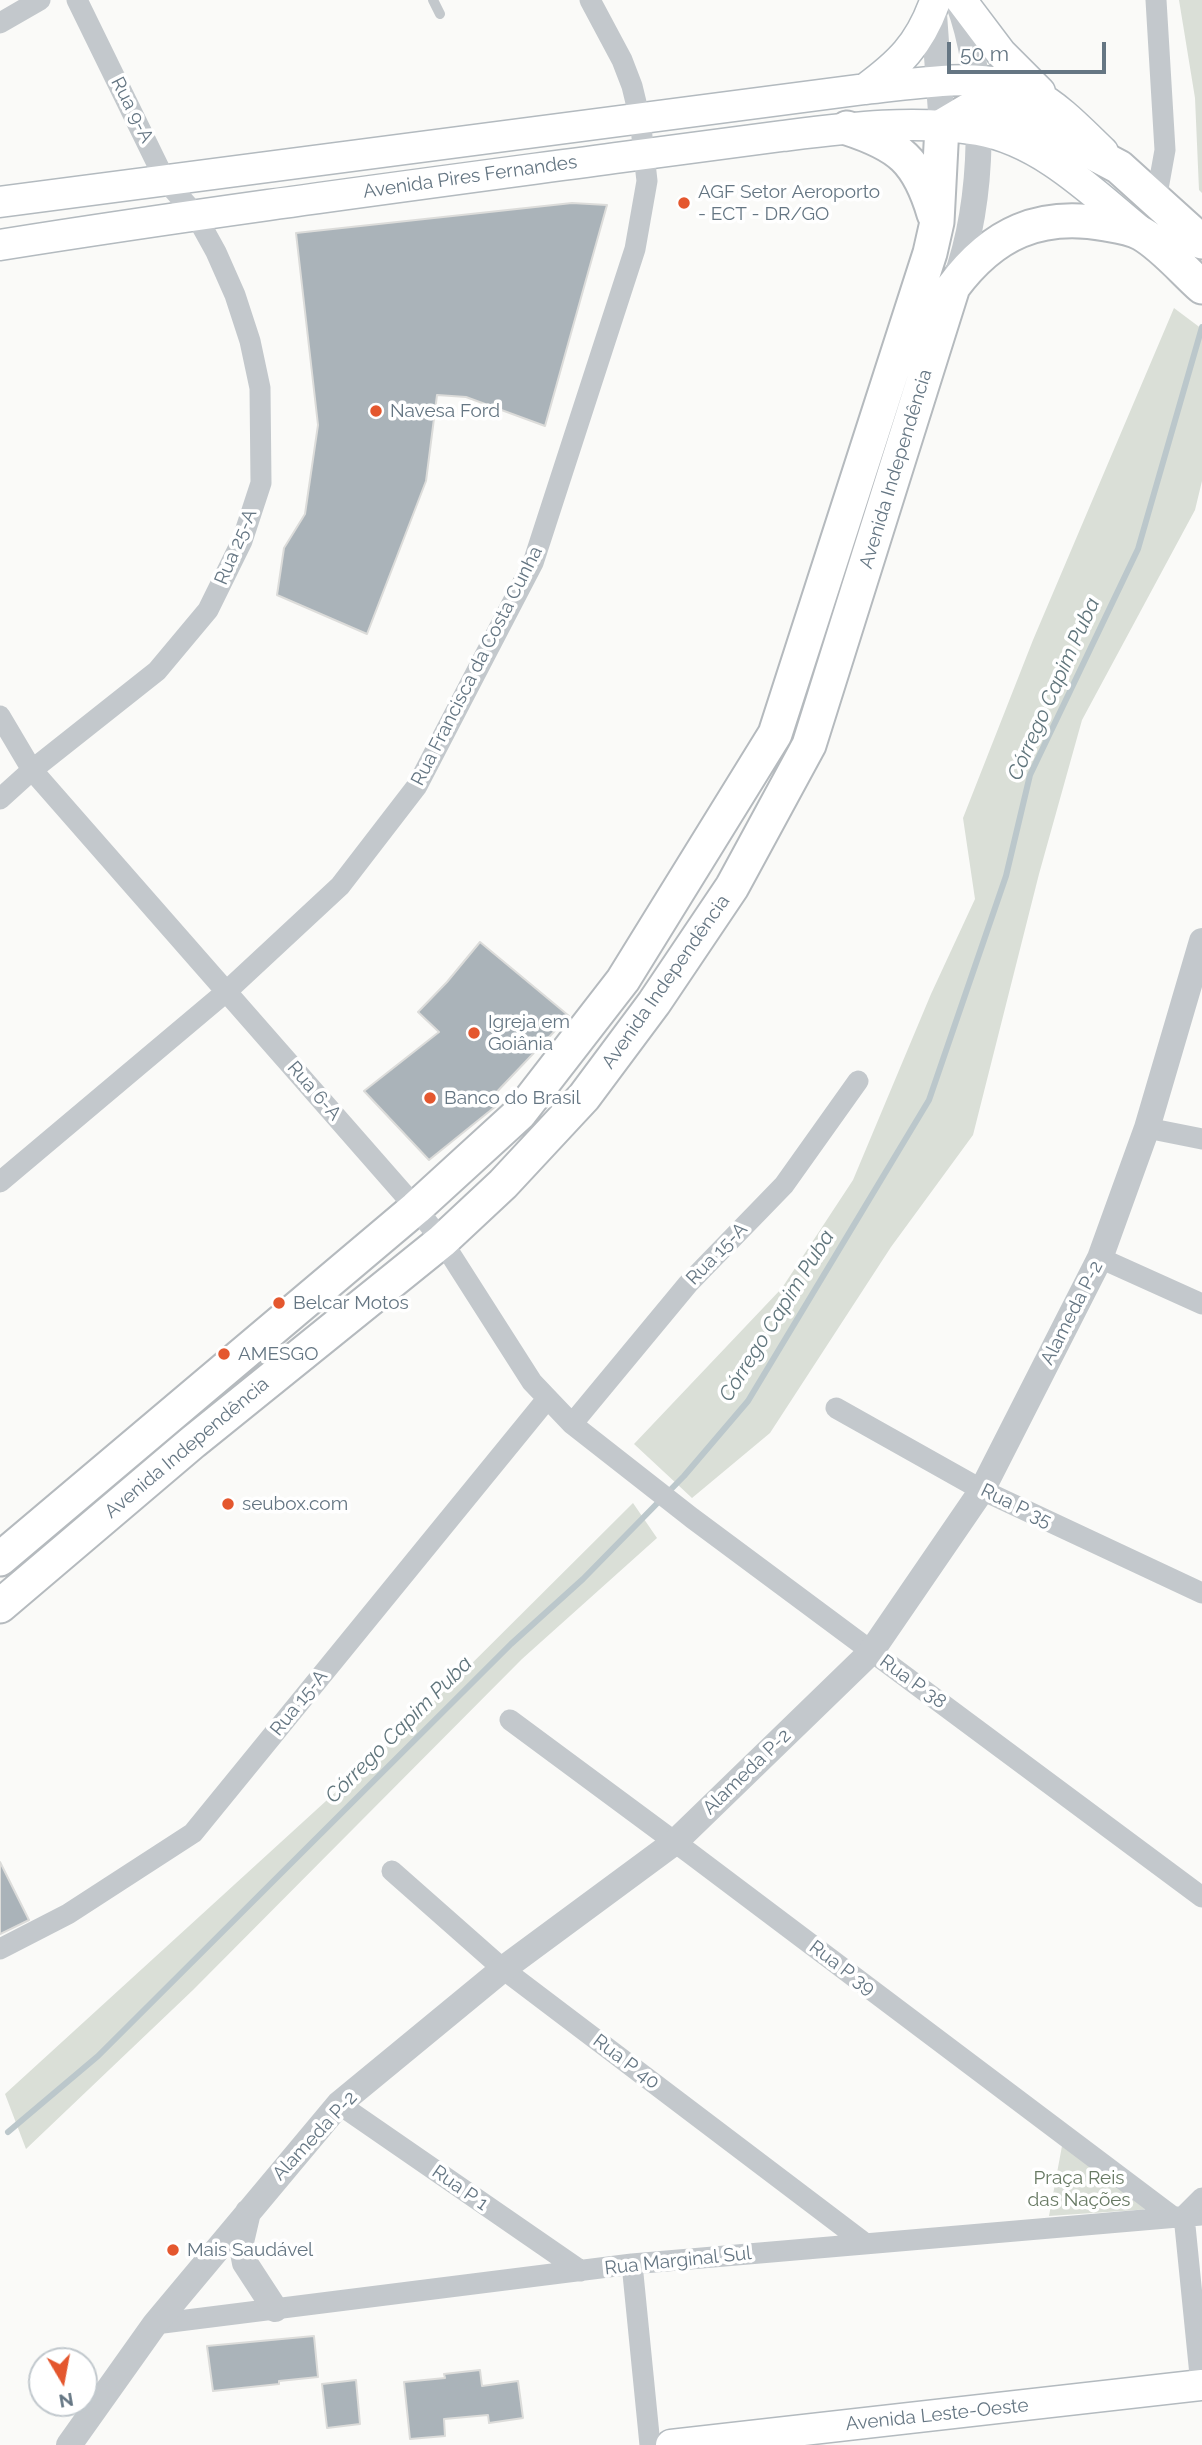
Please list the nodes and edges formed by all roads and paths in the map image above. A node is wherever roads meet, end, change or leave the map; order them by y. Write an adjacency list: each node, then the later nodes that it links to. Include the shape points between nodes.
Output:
1 (40, 0): 8 (street)
2 (77, 0): 18 (street, Rua 9-A)
3 (433, 0): 7 (lane)
4 (590, 0): 13 (street, Rua Francisca da Costa Cunha, via 622,60)
5 (1156, 0): 20 (street)
6 (946, 1): 9 (street, Avenida Independência); 10 (main road, via 906,54); 11 (street, Avenida Independência, via 966,25); 12 (main road)
7 (440, 14)
8 (0, 23)
9 (940, 82): 10 (main road, Avenida Pires Fernandes); 11 (main road); 14 (street, Avenida Independência)
10 (865, 89): 13 (main road, Avenida Pires Fernandes)
11 (977, 107): 12 (main road, via 997,83 1024,90); 14 (main road); 17 (main road, via 1032,121); 23 (main road, via 1017,143 1072,176); 26 (street, Avenida Independência, via 976,177 967,244)
12 (1061, 112): 17 (main road)
13 (640, 119): 16 (street, Rua Francisca da Costa Cunha); 18 (main road, Avenida Pires Fernandes)
14 (942, 126): 15 (main road, Avenida Pires Fernandes); 22 (main road, Avenida Independência)
15 (847, 128): 16 (main road, Avenida Pires Fernandes); 22 (main road, via 885,142 908,160 925,187)
16 (645, 154): 21 (main road, Avenida Pires Fernandes); 34 (street, Rua Francisca da Costa Cunha, via 647,181 635,248 533,563 417,786 341,886)
17 (1119, 167): 20 (main road)
18 (165, 180): 19 (main road, Avenida Pires Fernandes); 21 (street, Rua 9-A)
19 (0, 202)
20 (1166, 209): 24 (main road)
21 (195, 214): 25 (main road, Avenida Pires Fernandes); 31 (street, Rua 25-A, via 230,285 250,341 260,388 261,483 242,541 208,610 157,671)
22 (937, 222): 29 (main road, Avenida Independência)
23 (1150, 240): 26 (main road, via 1096,223 1036,225 990,247); 27 (main road)
24 (1202, 242)
25 (0, 245)
26 (953, 287): 30 (main road, Avenida Independência)
27 (1202, 287)
28 (0, 716): 31 (street, Rua 6-A)
29 (775, 734): 30 (main road); 39 (main road, Avenida Independência, via 623,980 520,1113)
30 (809, 745): 40 (main road, Avenida Independência, via 732,887 654,1003 584,1097)
31 (32, 770): 32 (street, Rua 25-A); 34 (street, Rua 6-A)
32 (0, 799)
33 (1202, 941): 36 (street, Alameda P-2)
34 (227, 991): 38 (street, Rua Francisca da Costa Cunha); 39 (street, Rua 6-A)
35 (858, 1082): 46 (street, Rua 15-A, via 784,1185 688,1284)
36 (1147, 1128): 37 (street); 41 (street, Alameda P-2)
37 (1202, 1139)
38 (0, 1182)
39 (416, 1208): 40 (street, Rua 6-A); 45 (main road, Avenida Independência)
40 (442, 1241): 43 (street, Rua 6-A); 47 (main road, Avenida Independência)
41 (1100, 1258): 42 (street); 49 (street, Alameda P-2)
42 (1202, 1304)
43 (547, 1399): 46 (street, Rua 6-A); 58 (street, Rua 15-A, via 194,1833 68,1914)
44 (836, 1408): 49 (street, Rua P 35)
45 (170, 1418): 47 (main road); 50 (main road, Avenida Independência)
46 (572, 1424): 48 (street, Rua 6-A)
47 (193, 1441): 52 (main road, Avenida Independência)
48 (626, 1465): 53 (street, Rua P 38)
49 (982, 1490): 51 (street, Rua P 35); 53 (street, Alameda P-2)
50 (0, 1559)
51 (1202, 1593)
52 (0, 1606)
53 (871, 1652): 55 (street, Alameda P-2); 57 (street, Rua P 38)
54 (510, 1720): 55 (street, Rua P 39)
55 (675, 1842): 59 (street, Alameda P-2); 63 (street, Rua P 39)
56 (392, 1871): 59 (street, Rua P 40)
57 (1202, 1897)
58 (0, 1949)
59 (503, 1969): 60 (street, Alameda P-2); 64 (street, Rua P 40)
60 (339, 2104): 62 (street, Alameda P-2); 66 (street, Rua P 1)
61 (1202, 2198): 63 (street)
62 (249, 2209): 67 (street, via 241,2242 245,2263); 68 (street, Alameda P-2)
63 (1186, 2216): 64 (street, Rua Marginal Sul); 69 (street)
64 (866, 2244): 65 (street, Rua Marginal Sul)
65 (632, 2264): 66 (street, Rua Marginal Sul); 71 (street)
66 (581, 2271): 67 (street, Rua Marginal Sul)
67 (275, 2309): 68 (street, Rua Marginal Sul)
68 (155, 2324): 70 (street, Alameda P-2)
69 (1202, 2385): 72 (main road, Avenida Leste-Oeste)
70 (69, 2445)
71 (650, 2445)
72 (671, 2445)

